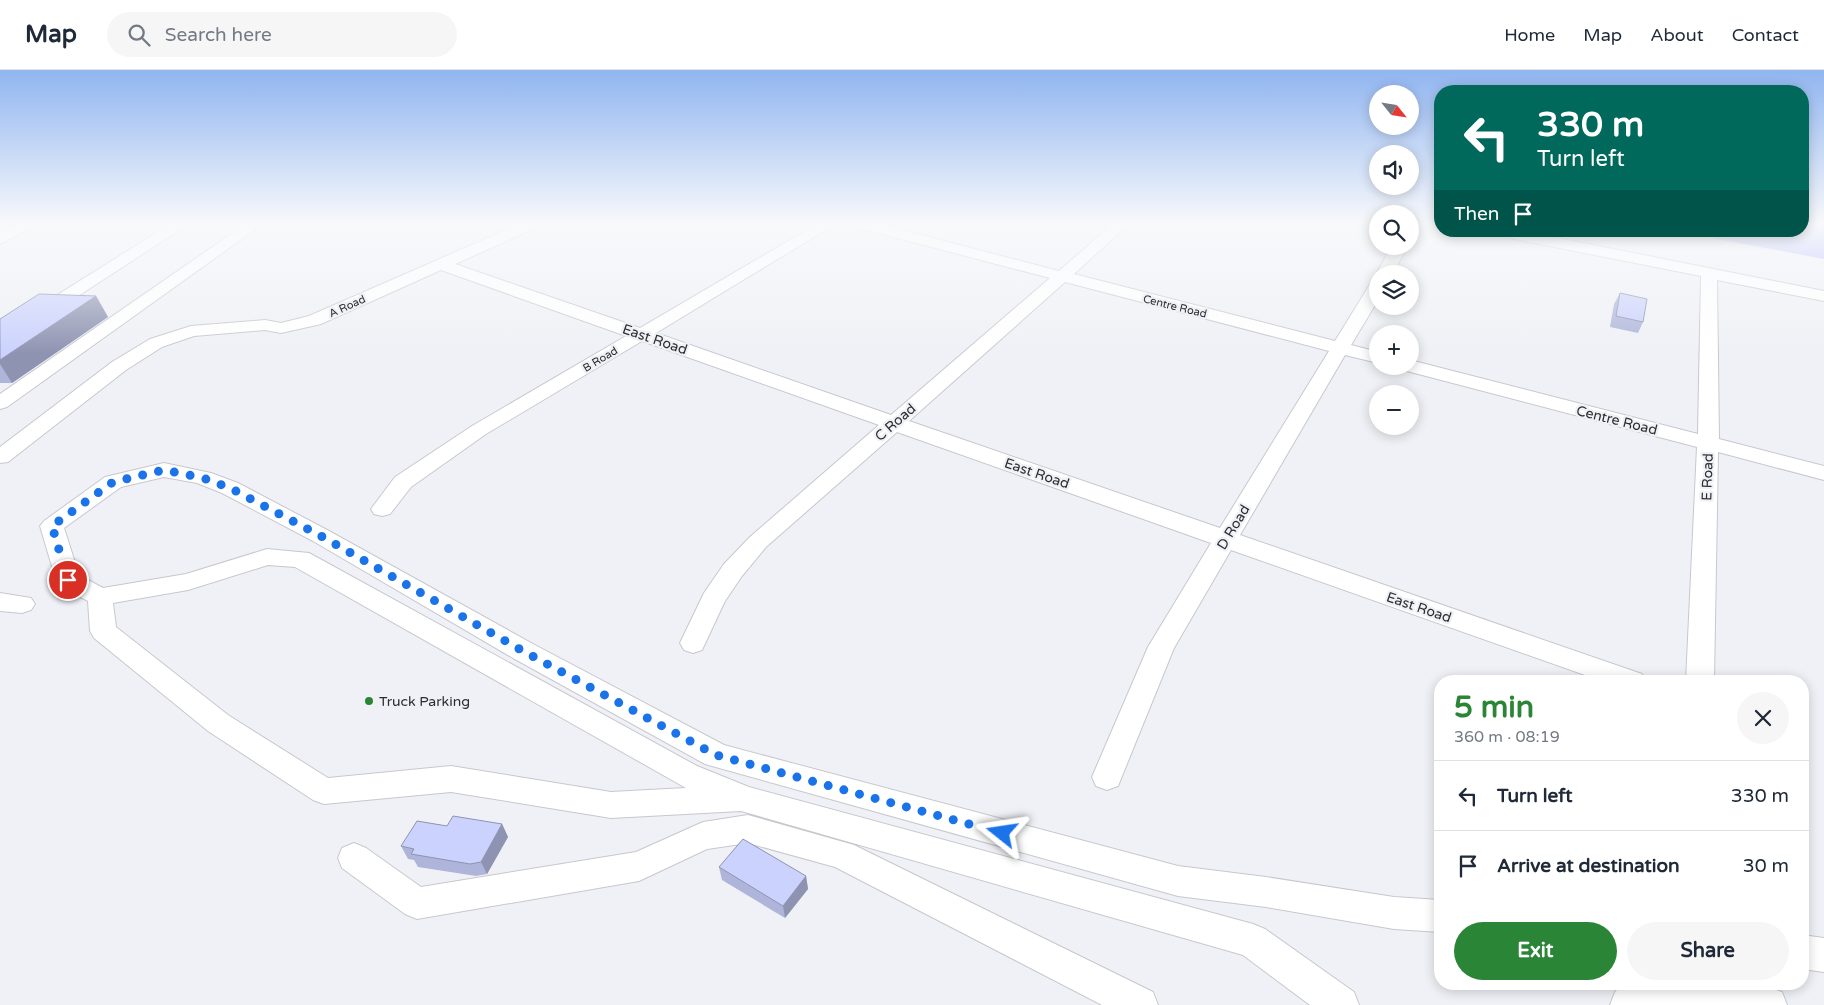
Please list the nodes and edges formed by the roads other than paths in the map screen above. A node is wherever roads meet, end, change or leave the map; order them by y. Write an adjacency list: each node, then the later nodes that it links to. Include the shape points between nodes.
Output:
1 (114, 267): 14 (lane)
2 (195, 267): 18 (lane)
3 (438, 267): 21 (lane, A Road, via 315,320 280,328 266,325 190,331 156,343 119,366)
4 (447, 267): 13 (lane, East Road)
5 (757, 267): 13 (lane, B Road)
6 (1026, 267): 10 (lane, Centre Road)
7 (1073, 267): 10 (lane, C Road)
8 (1677, 267): 9 (lane)
9 (1709, 273): 11 (lane); 20 (lane, E Road)
10 (1062, 276): 15 (lane, Centre Road); 19 (lane, C Road)
11 (1824, 296)
12 (1369, 300): 15 (lane, D Road)
13 (642, 335): 19 (lane, East Road); 23 (lane, B Road, via 439,456 403,482)
14 (0, 339)
15 (1340, 348): 16 (lane, Centre Road); 24 (lane, D Road)
16 (1369, 356)
17 (1419, 368): 20 (lane, Centre Road)
18 (0, 403)
19 (894, 423): 24 (lane, East Road); 26 (lane, C Road, via 758,542 713,599)
20 (1708, 443): 22 (lane, Centre Road); 28 (lane, E Road)
21 (0, 457)
22 (1824, 473)
23 (382, 509)
24 (1226, 539): 27 (lane, East Road); 29 (lane, D Road, via 1161,647)
25 (100, 596): 30 (lane, via 188,582 267,557 300,559 686,775); 30 (lane, via 103,631 218,723 324,791 451,779 611,805); 32 (lane, via 68,580 52,526 113,482 164,470 203,478 230,488 321,536 523,651 716,755 1178,881 1394,913)
26 (693, 643)
27 (1615, 675)
28 (1700, 675)
29 (1106, 778)
30 (744, 799): 36 (lane, via 1253,941)
31 (354, 858): 35 (lane, via 417,903 639,866 703,836 748,829 842,855)
32 (1434, 916)
33 (1809, 953): 34 (lane)
34 (1824, 955)
35 (1140, 1005)
36 (1341, 1005)
37 (1628, 1005): 38 (lane, via 1640,991 1717,992)
38 (1769, 1005)

